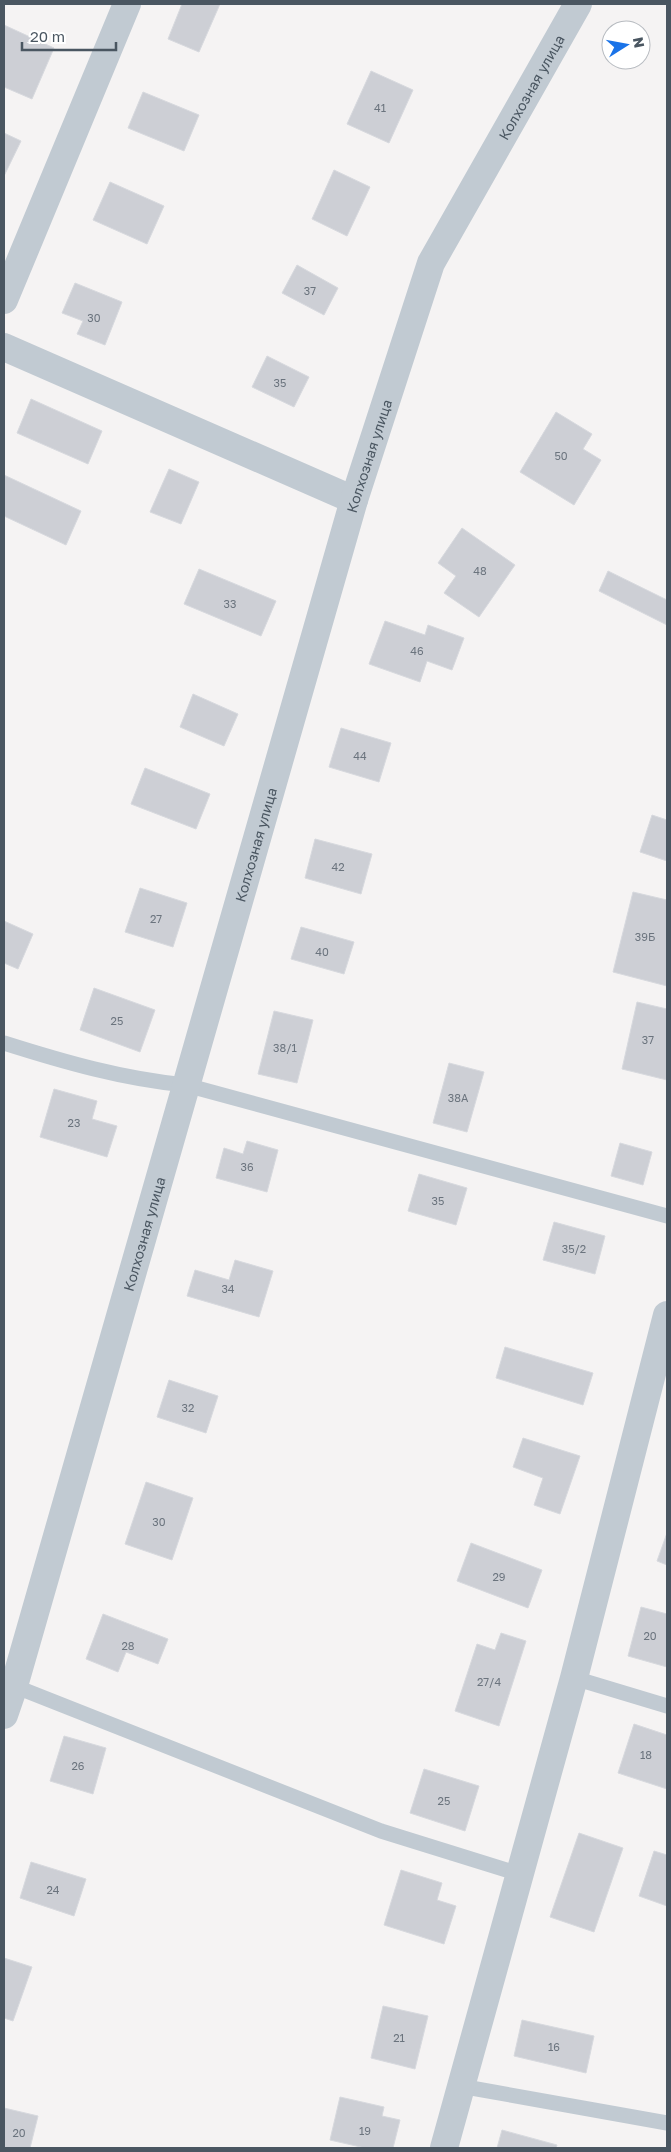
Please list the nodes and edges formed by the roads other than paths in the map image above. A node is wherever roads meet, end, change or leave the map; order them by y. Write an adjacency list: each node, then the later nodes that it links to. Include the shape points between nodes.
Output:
1 (127, 4): 3 (street)
2 (578, 4): 5 (street, Колхозная улица, via 431,263)
3 (4, 300)
4 (4, 347): 5 (street)
5 (354, 500): 7 (street, Колхозная улица)
6 (4, 1043): 7 (lane, via 107,1073)
7 (186, 1085): 8 (lane); 11 (street, Колхозная улица)
8 (667, 1216)
9 (667, 1315): 10 (street)
10 (574, 1678): 12 (lane); 14 (street)
11 (14, 1686): 13 (street, Колхозная улица); 14 (lane, via 381,1831)
12 (667, 1706)
13 (4, 1715)
14 (519, 1874): 15 (street)
15 (460, 2086): 16 (lane); 17 (street)
16 (667, 2122)
17 (444, 2148)

